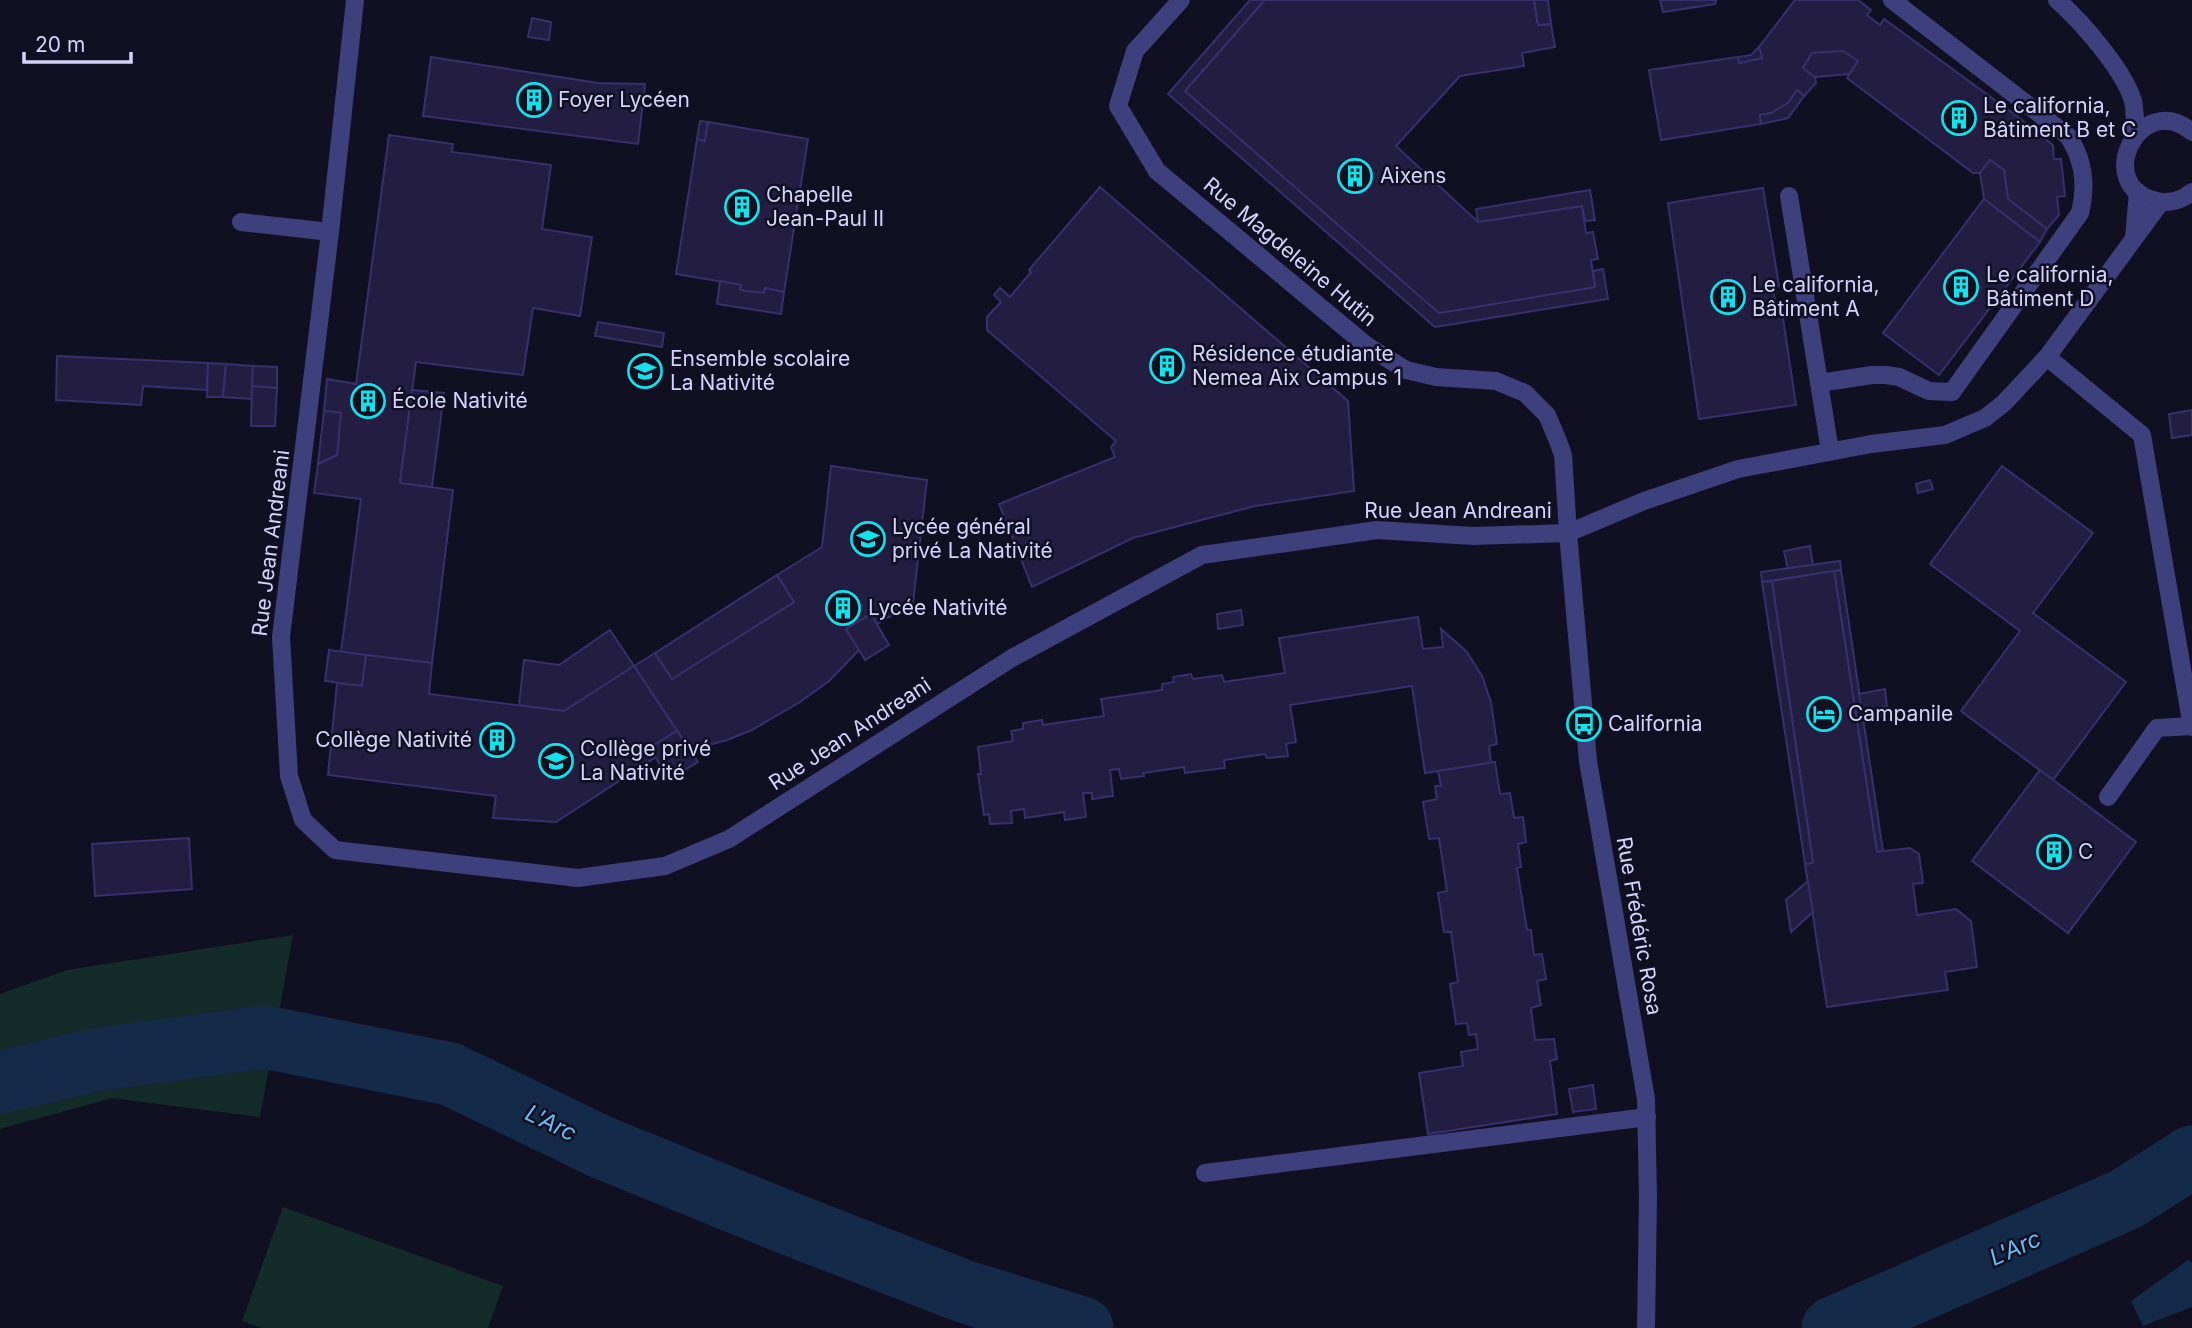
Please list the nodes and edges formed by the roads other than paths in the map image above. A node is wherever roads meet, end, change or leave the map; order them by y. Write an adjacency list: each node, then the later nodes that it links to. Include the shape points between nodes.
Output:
1 (355, 0): 14 (street, Rue Jean Andreani)
2 (1181, 0): 19 (street, Rue Magdeleine Hutin, via 1135,51 1118,106 1157,171 1367,346 1406,370 1496,381 1525,393 1547,415 1563,455)
3 (1892, 0): 17 (street, via 2068,136 2081,159 2085,194 2080,213 1952,392 1929,391 1886,374)
4 (2057, 0): 5 (street, via 2109,58)
5 (2133, 101): 6 (street); 8 (street)
6 (2159, 122): 7 (street, via 2173,122); 8 (street)
7 (2192, 132)
8 (2136, 134): 9 (street, via 2128,145 2125,170)
9 (2138, 192): 12 (street); 15 (street)
10 (2192, 192): 12 (street)
11 (1788, 195): 17 (street)
12 (2161, 202): 15 (street, Rue Jean Andreani)
13 (241, 222): 14 (street)
14 (330, 232): 19 (street, Rue Jean Andreani, via 281,637 289,776 303,820 335,849 578,878 665,866 729,839 1012,657 1202,555 1377,530 1473,536)
15 (2134, 238): 16 (street, Rue Jean Andreani)
16 (2047, 357): 18 (street, Rue Jean Andreani, via 1986,418 1945,435); 20 (street, via 2141,435)
17 (1819, 383): 18 (street)
18 (1830, 451): 19 (street, Rue Jean Andreani, via 1738,469)
19 (1567, 533): 22 (street, Rue Frédéric Rosa, via 1588,761)
20 (2192, 727): 21 (street, via 2157,728)
21 (2108, 797)
22 (1647, 1117): 23 (street); 24 (street, Rue Frédéric Rosa)
23 (1205, 1173)
24 (1646, 1328)

